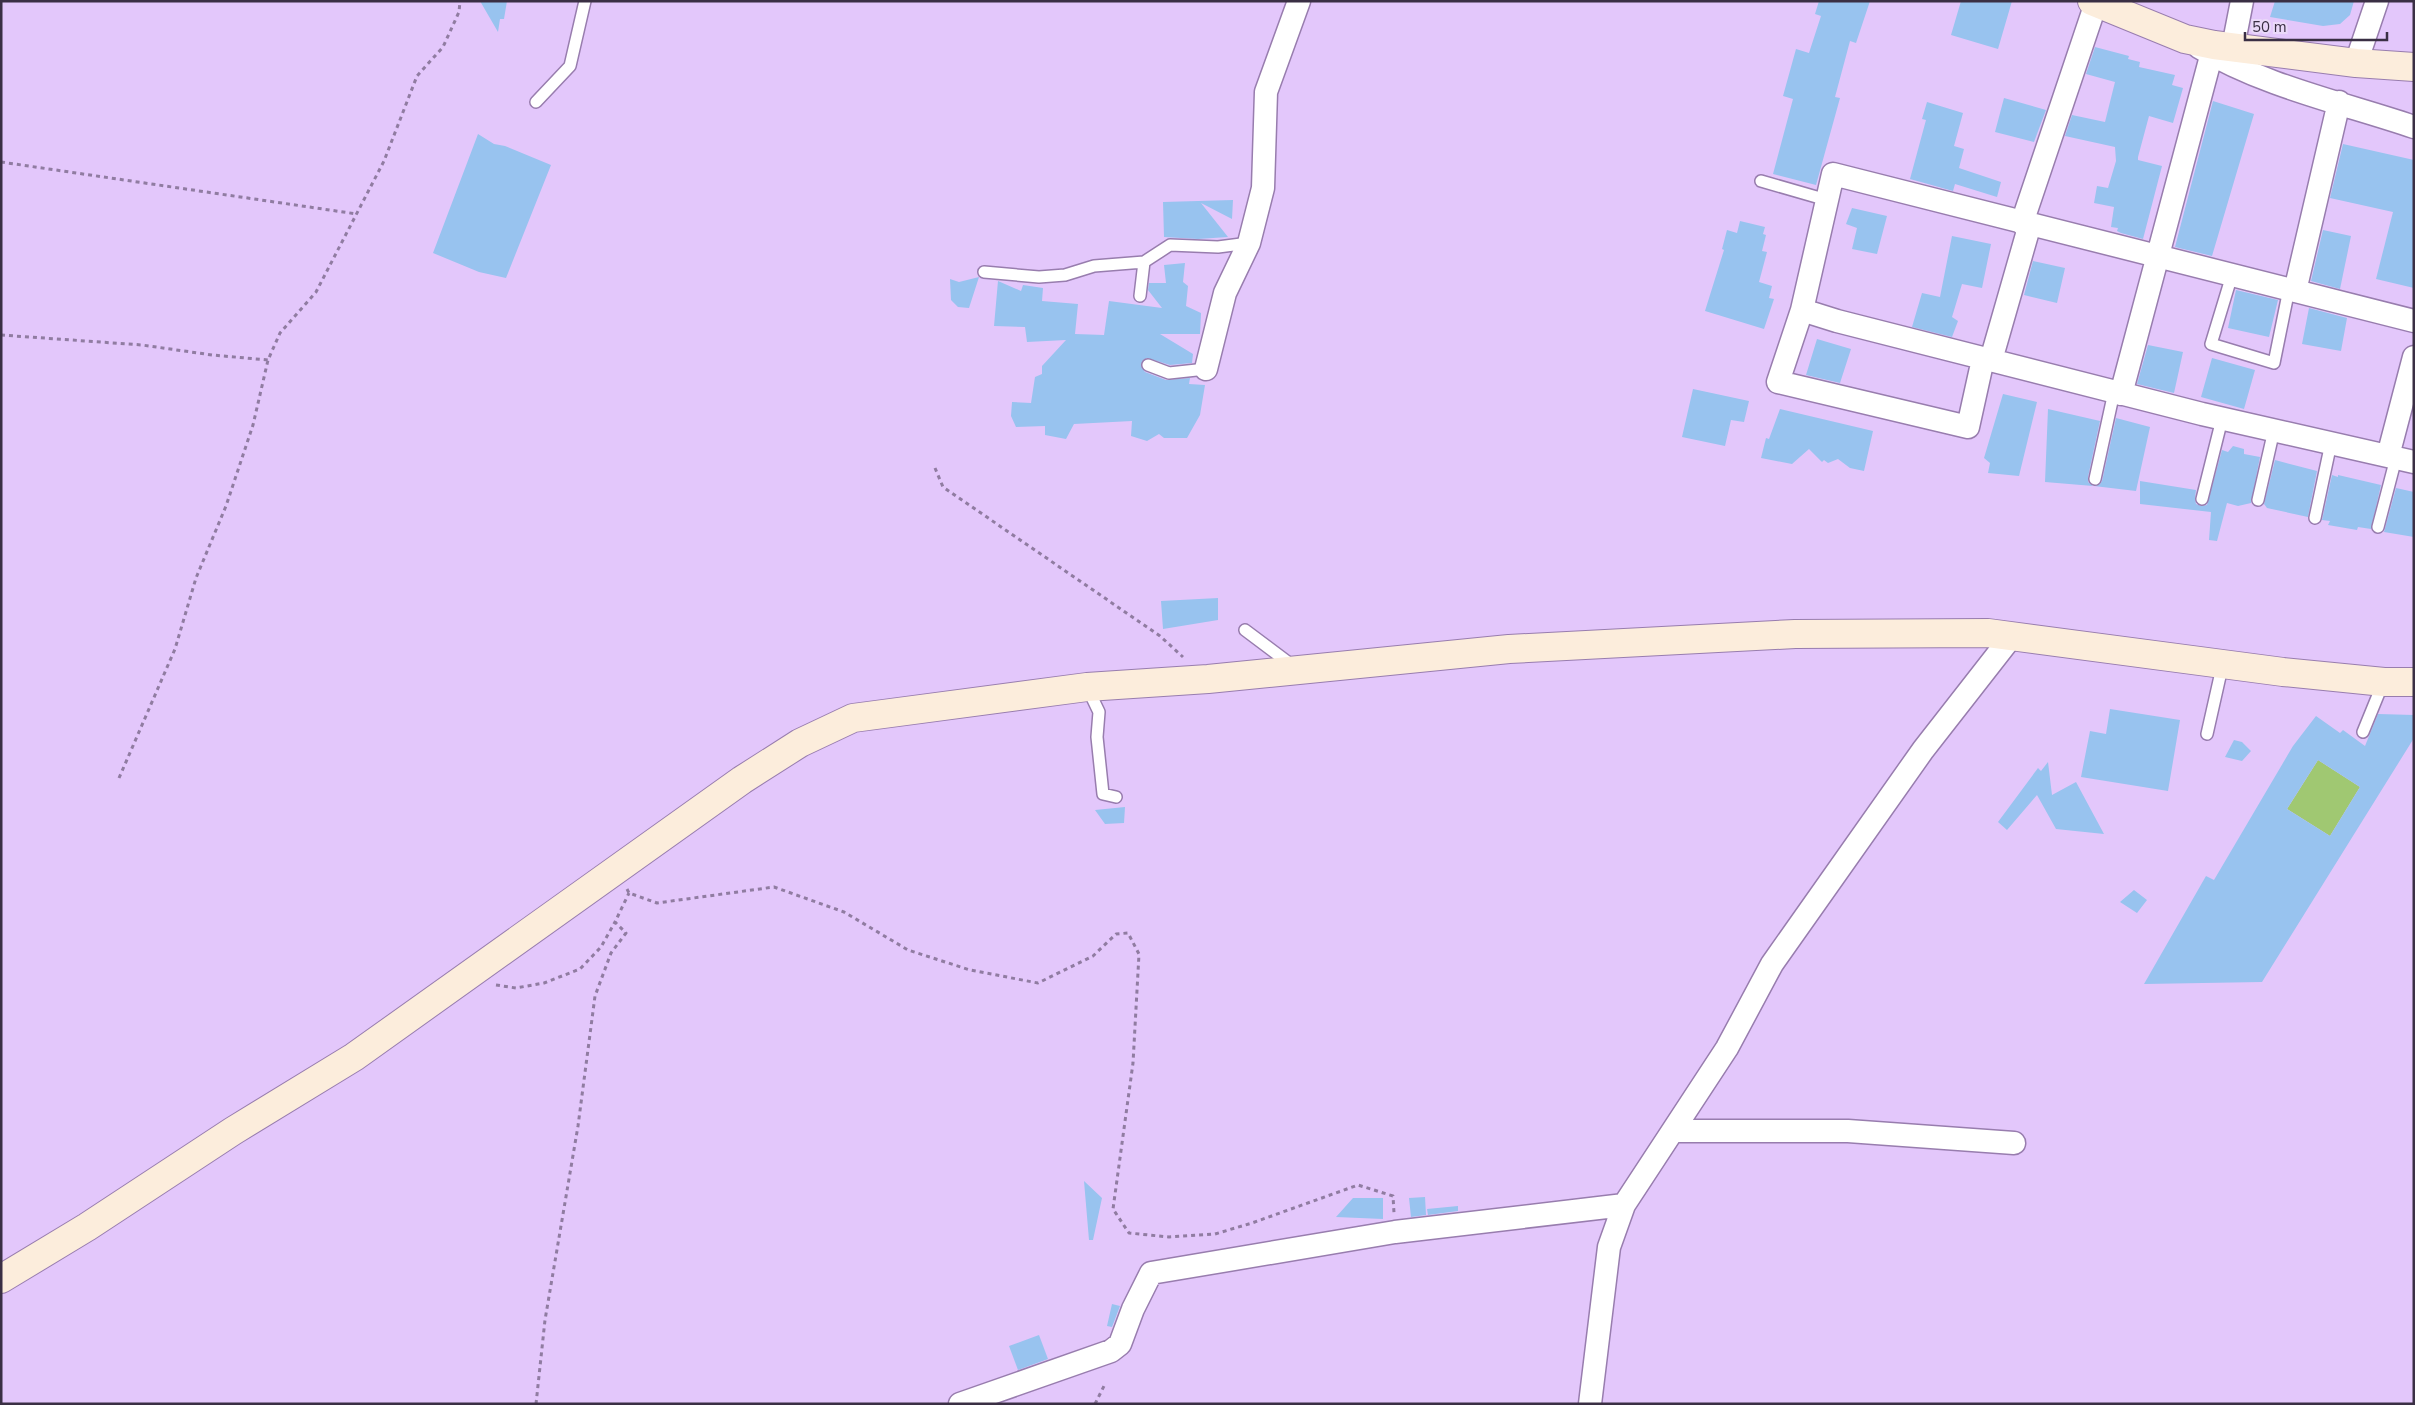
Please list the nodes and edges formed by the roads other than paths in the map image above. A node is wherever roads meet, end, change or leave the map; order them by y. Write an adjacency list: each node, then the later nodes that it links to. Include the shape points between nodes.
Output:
1 (585, 1): 10 (lane, via 570,66)
2 (1299, 1): 16 (street, via 1266,92 1263,188)
3 (2242, 1): 7 (street)
4 (2377, 1): 8 (street)
5 (2094, 2): 6 (street); 15 (street)
6 (2126, 8): 7 (street, via 2185,39)
7 (2219, 49): 8 (street); 11 (street, via 2295,90); 17 (street)
8 (2356, 63): 9 (street)
9 (2414, 67)
10 (536, 102)
11 (2339, 102): 12 (street); 21 (street)
12 (2414, 127)
13 (1761, 181): 14 (lane)
14 (1827, 200): 15 (street, via 1834,174); 23 (street)
15 (2026, 223): 17 (street); 26 (street)
16 (1249, 243): 18 (lane, via 1218,247 1170,245); 28 (street, via 1225,293)
17 (2158, 256): 20 (street); 29 (street)
18 (1144, 262): 19 (lane, via 1094,266 1056,276); 22 (lane)
19 (984, 272)
20 (2232, 275): 21 (street); 21 (lane, via 2211,344 2274,363)
21 (2292, 290): 24 (street)
22 (1140, 296)
23 (1802, 310): 26 (street); 26 (street, via 1778,382 1968,427)
24 (2414, 321)
25 (2414, 357): 33 (street)
26 (1987, 360): 29 (street)
27 (1148, 365): 28 (lane, via 1169,373)
28 (1206, 369)
29 (2117, 393): 30 (street); 34 (lane)
30 (2222, 419): 31 (street); 35 (lane)
31 (2274, 430): 32 (street); 36 (lane)
32 (2331, 443): 33 (street); 37 (lane)
33 (2399, 458): 38 (lane)
34 (2095, 479)
35 (2202, 499)
36 (2258, 500)
37 (2315, 518)
38 (2378, 527)
39 (1245, 630): 42 (lane)
40 (2012, 636): 41 (street); 42 (street, via 1988,633 1795,634 1509,649); 49 (street, via 1923,750 1772,964 1727,1048)
41 (2223, 663): 43 (street); 47 (lane)
42 (1298, 670): 45 (street)
43 (2384, 682): 44 (street); 46 (lane)
44 (2414, 682)
45 (1087, 687): 48 (lane, via 1099,712 1097,737 1103,794); 52 (street, via 853,718 800,743 742,780 354,1057)
46 (2363, 732)
47 (2207, 734)
48 (1116, 797)
49 (1672, 1131): 50 (street, via 1848,1131); 51 (street)
50 (2014, 1143)
51 (1624, 1204): 53 (street, via 1394,1232 1151,1273 1120,1344 1111,1351); 54 (street, via 1609,1247)
52 (1, 1279)
53 (960, 1404)
54 (1590, 1404)

